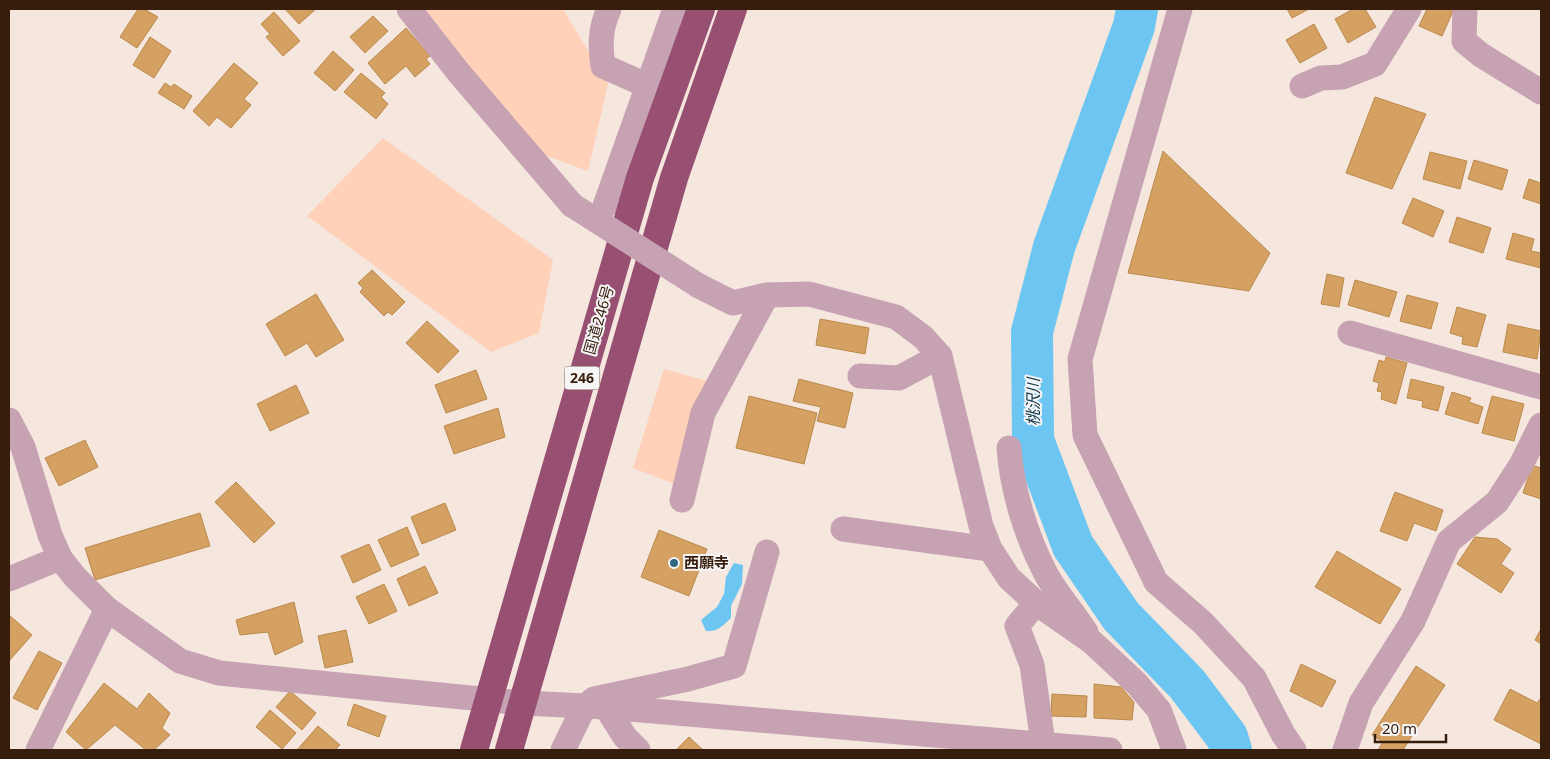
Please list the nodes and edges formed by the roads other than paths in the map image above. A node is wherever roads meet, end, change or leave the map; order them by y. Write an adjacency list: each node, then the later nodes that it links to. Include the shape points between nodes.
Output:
1 (409, 9): 13 (street, bridge, via 572,205 699,286 734,303)
2 (609, 9): 9 (street, via 601,25 603,66)
3 (675, 9): 9 (street)
4 (701, 9): 30 (highway, 国道246号 / 246, via 640,178)
5 (733, 9): 31 (highway, 246, via 674,178)
6 (1180, 9): 42 (street, via 1080,359 1085,435 1156,582 1203,623 1254,678)
7 (1465, 9): 11 (street, via 1464,41 1481,55)
8 (1406, 10): 10 (street, via 1375,64 1342,78 1321,78)
9 (646, 85): 12 (street)
10 (1302, 86)
11 (1540, 89)
12 (605, 206)
13 (767, 295): 15 (street, via 809,294 896,317 924,337); 21 (street, via 703,412)
14 (1350, 333): 17 (street)
15 (940, 356): 16 (street, via 899,378); 23 (street, via 981,526)
16 (860, 376)
17 (1541, 387)
18 (9, 420): 25 (street, via 23,447)
19 (1541, 425): 43 (street, via 1497,502 1449,541 1413,622 1361,703)
20 (1008, 448): 29 (street, via 1019,504 1032,543 1047,575)
21 (682, 500)
22 (843, 529): 23 (street)
23 (990, 548): 27 (street, via 1008,578)
24 (767, 552): 32 (street, via 734,666 594,698)
25 (60, 558): 26 (street); 28 (street)
26 (9, 579)
27 (1036, 603): 29 (street); 34 (street, via 1017,626 1032,665)
28 (107, 609): 30 (street, via 180,661 219,673); 35 (street)
29 (1092, 642): 41 (street, via 1159,710)
30 (489, 700): 31 (street); 36 (highway, 国道246号 / 246)
31 (524, 703): 32 (street); 37 (highway, 246)
32 (595, 707): 33 (street); 38 (street); 39 (street)
33 (871, 740): 34 (street)
34 (1044, 748): 40 (street)
35 (38, 750)
36 (474, 750)
37 (509, 750)
38 (563, 750)
39 (638, 750)
40 (1110, 750)
41 (1174, 750)
42 (1294, 750)
43 (1345, 750)

